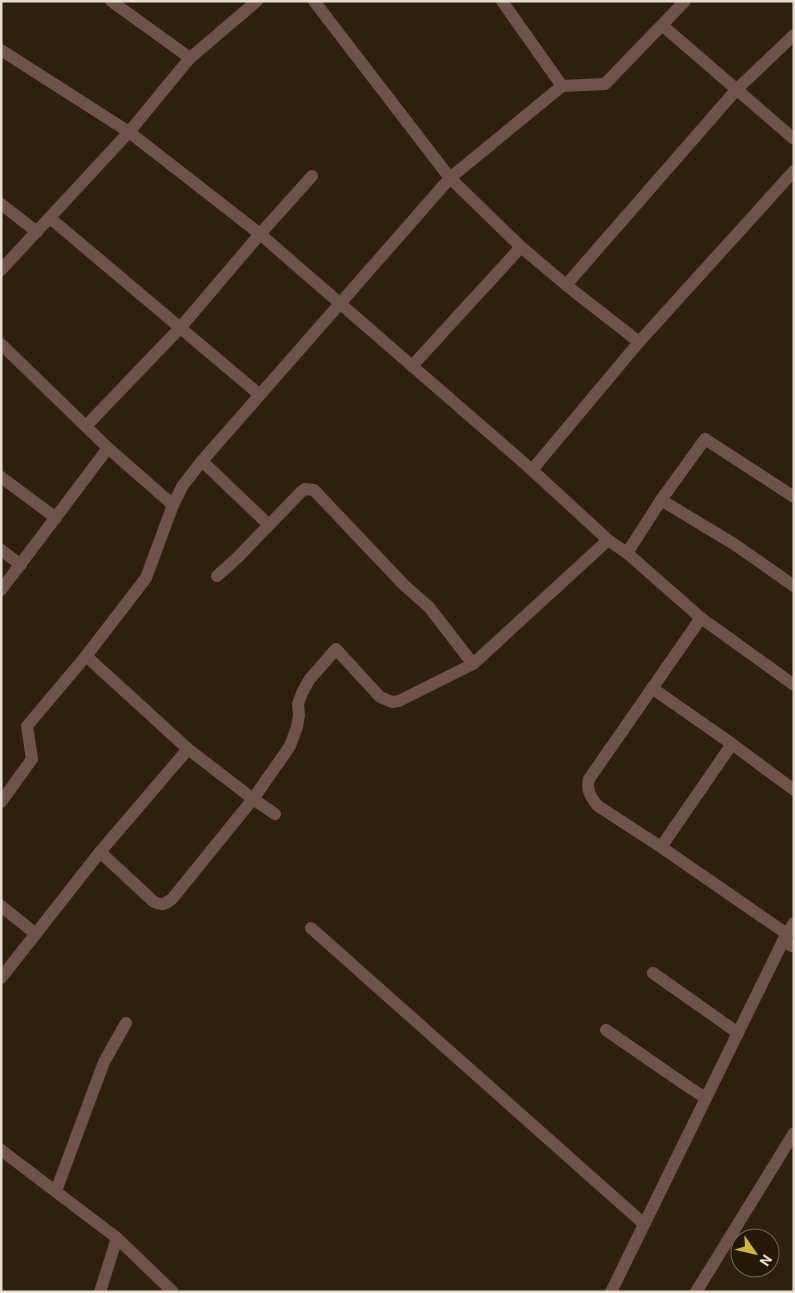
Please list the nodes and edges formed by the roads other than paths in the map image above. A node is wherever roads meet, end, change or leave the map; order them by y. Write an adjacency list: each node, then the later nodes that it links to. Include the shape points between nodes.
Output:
1 (111, 1): 10 (street)
2 (314, 1): 17 (street)
3 (518, 1): 6 (street)
4 (685, 1): 7 (street)
5 (253, 2): 10 (street)
6 (504, 4): 11 (street)
7 (663, 26): 11 (street, via 605,84); 12 (street)
8 (794, 35): 12 (street)
9 (1, 50): 13 (street)
10 (190, 58): 13 (street)
11 (562, 86): 17 (street)
12 (737, 89): 14 (street); 24 (street)
13 (128, 132): 19 (street); 21 (street)
14 (794, 139)
15 (794, 171): 27 (street)
16 (312, 176): 21 (street)
17 (450, 178): 22 (street); 25 (street)
18 (1, 204): 20 (street)
19 (50, 218): 20 (street); 26 (street)
20 (37, 232): 23 (street)
21 (260, 234): 25 (street); 26 (street)
22 (521, 247): 24 (street); 29 (street)
23 (1, 270)
24 (566, 286): 27 (street)
25 (340, 303): 29 (street); 30 (street)
26 (180, 328): 30 (street); 31 (street)
27 (639, 342): 34 (street)
28 (1, 344): 31 (street)
29 (412, 366): 34 (street)
30 (260, 395): 33 (street)
31 (86, 426): 32 (street)
32 (108, 448): 38 (street); 39 (street)
33 (202, 461): 38 (street); 40 (street)
34 (532, 470): 41 (street)
35 (1, 477): 39 (street)
36 (794, 497): 37 (street, via 705,439)
37 (661, 500): 43 (street); 46 (street, via 734,544)
38 (173, 505): 49 (street, via 146,578)
39 (56, 518): 44 (street)
40 (269, 525): 45 (street); 50 (street, via 301,492 314,490 429,607)
41 (608, 540): 43 (street); 50 (street)
42 (1, 550): 44 (street)
43 (626, 553): 48 (street)
44 (21, 565): 47 (street)
45 (217, 576)
46 (794, 586)
47 (1, 590)
48 (701, 618): 51 (street); 52 (street)
49 (86, 656): 54 (street); 57 (street, via 27,726 32,759)
50 (473, 664): 56 (street, via 392,702 380,697 336,649 309,680 298,704 299,715 290,746)
51 (794, 685)
52 (652, 688): 53 (street); 59 (street, via 587,785 590,797 598,806)
53 (732, 744): 55 (street); 59 (street)
54 (188, 749): 56 (street); 60 (street)
55 (794, 790)
56 (253, 799): 58 (street); 60 (street, via 166,904 154,902)
57 (1, 802)
58 (275, 814)
59 (661, 847): 65 (street)
60 (100, 852): 64 (street)
61 (1, 906): 64 (street)
62 (794, 923): 65 (street)
63 (311, 928): 75 (street)
64 (36, 934): 67 (street)
65 (788, 941): 70 (street)
66 (653, 973): 70 (street)
67 (1, 978)
68 (126, 1023): 74 (street, via 104,1062)
69 (606, 1030): 71 (street)
70 (738, 1033): 71 (street)
71 (706, 1098): 75 (street)
72 (794, 1133): 80 (street)
73 (1, 1150): 74 (street)
74 (56, 1191): 76 (street)
75 (644, 1224): 79 (street)
76 (117, 1238): 77 (street); 78 (street)
77 (100, 1292)
78 (173, 1292)
79 (611, 1292)
80 (696, 1292)

